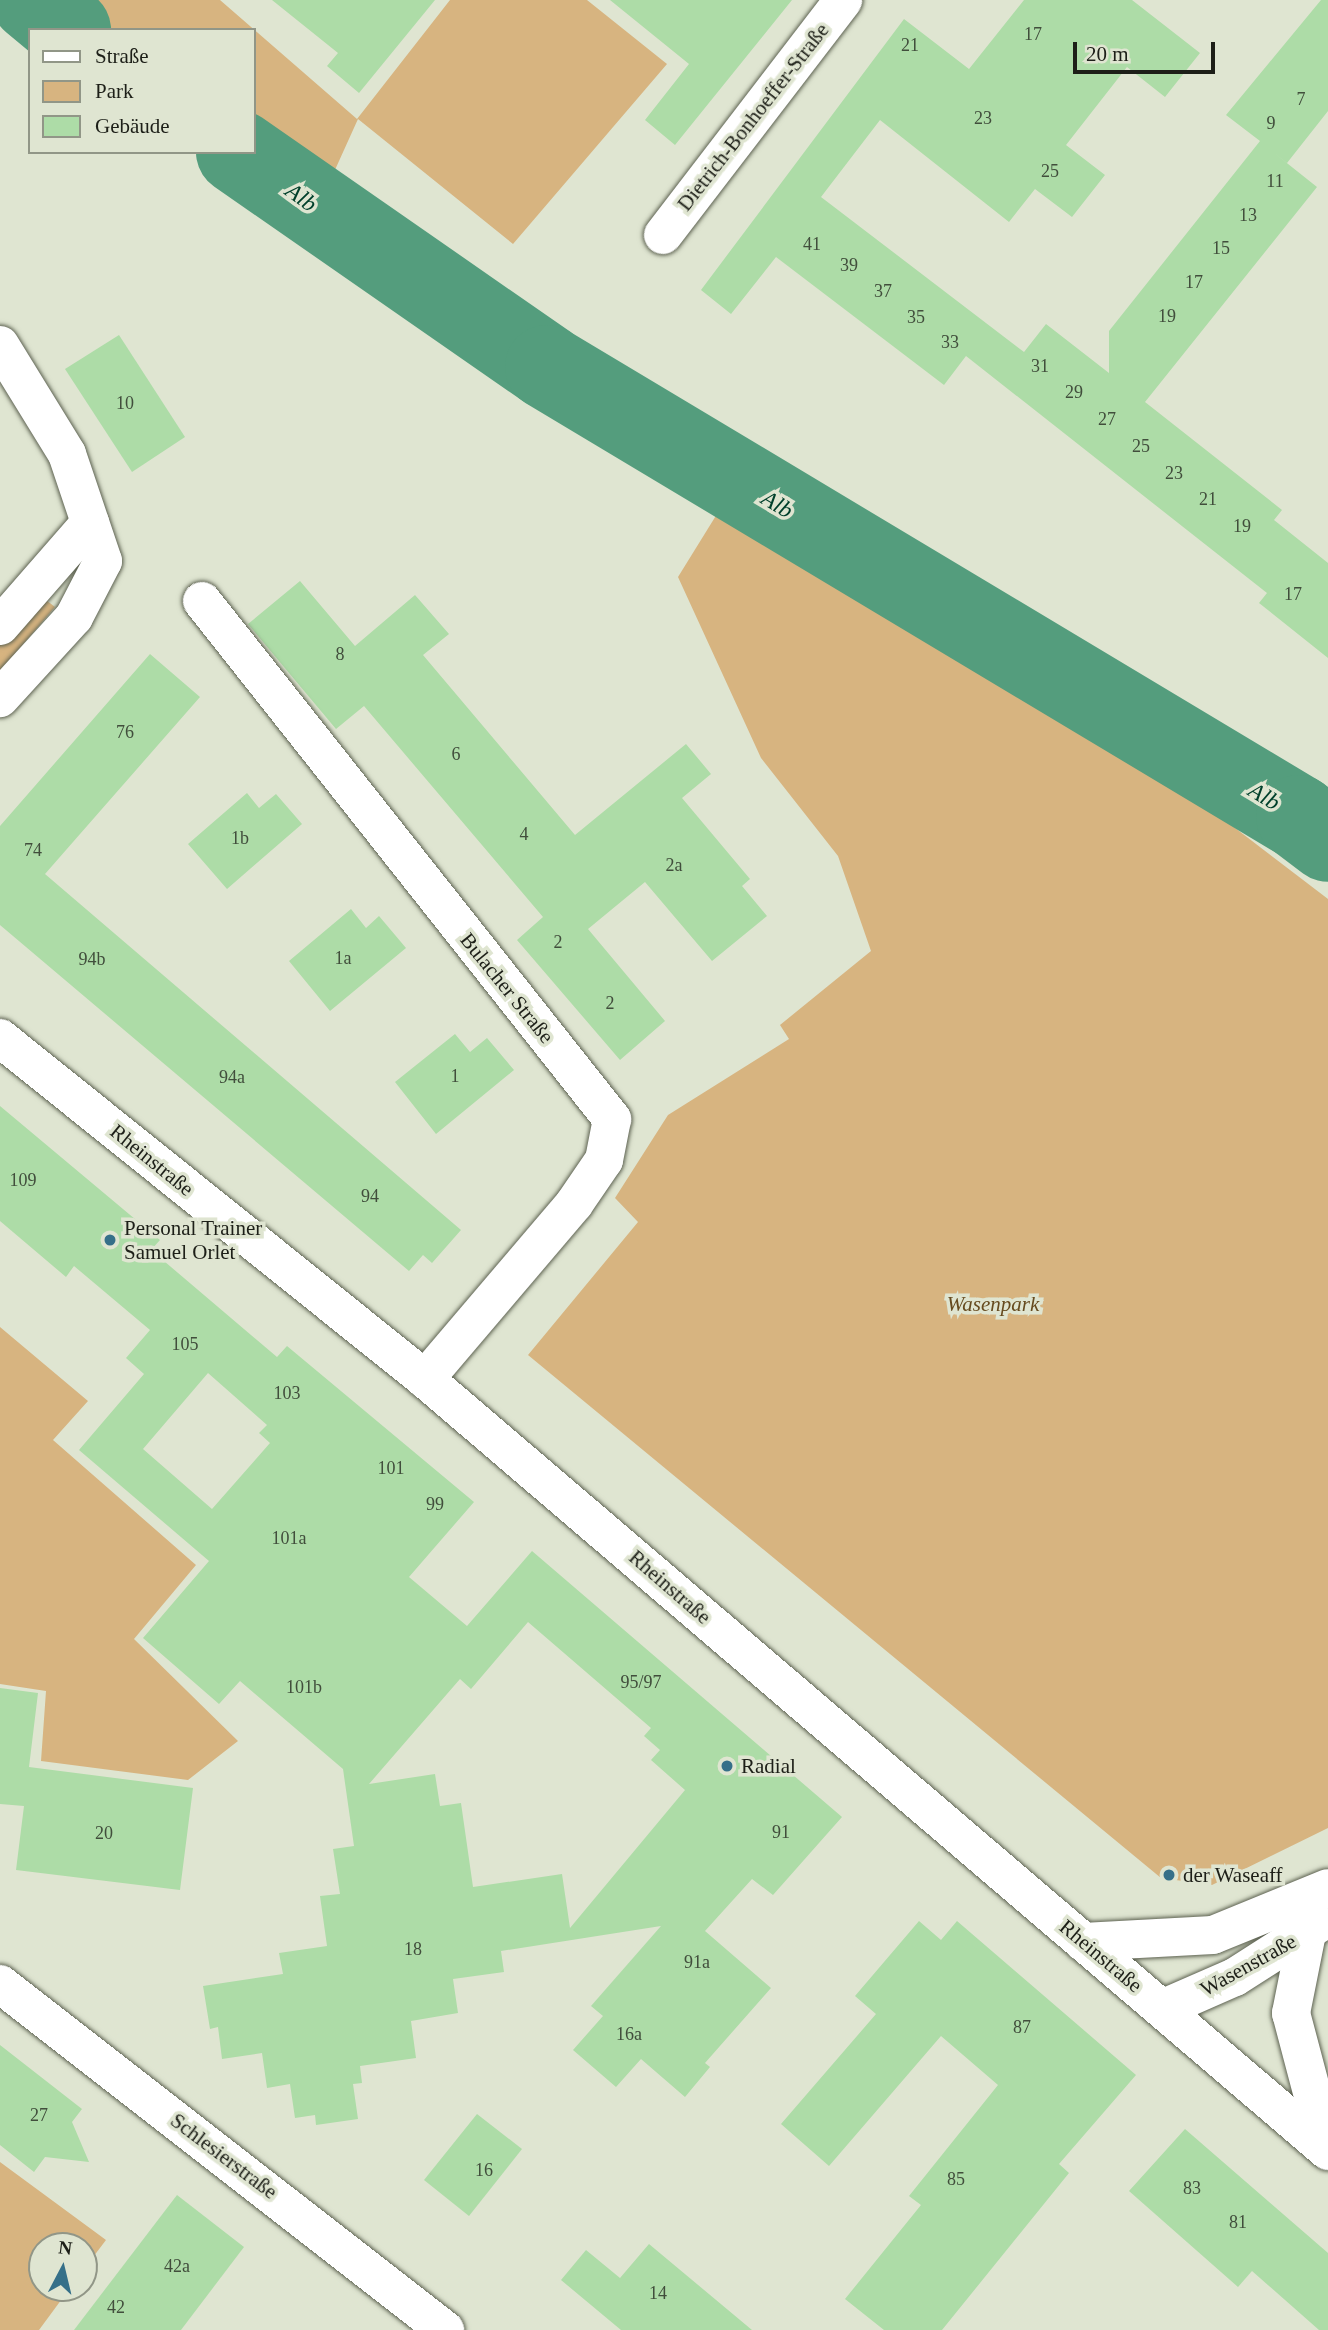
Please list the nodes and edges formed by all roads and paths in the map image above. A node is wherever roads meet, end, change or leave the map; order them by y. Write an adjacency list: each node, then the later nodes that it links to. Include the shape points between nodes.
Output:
1 (843, 0): 2 (street, Dietrich-Bonhoeffer-Straße)
2 (663, 235)
3 (0, 345): 4 (street, via 66,454)
4 (90, 523): 6 (street); 7 (street, via 103,561 74,617)
5 (202, 601): 9 (street, Bulacher Straße, via 612,1119 604,1160 574,1204)
6 (0, 626)
7 (0, 698)
8 (0, 1038): 9 (street, Rheinstraße)
9 (425, 1379): 12 (street, Rheinstraße)
10 (1328, 1888): 12 (street, Wasenstraße, via 1213,1934)
11 (1318, 1925): 14 (street, Wasenstraße, via 1235,1977); 15 (street, via 1291,2013)
12 (1083, 1942): 14 (street, Rheinstraße)
13 (0, 1984): 16 (street, Schlesierstraße)
14 (1164, 2008): 15 (street, Rheinstraße)
15 (1327, 2150)
16 (445, 2330)

